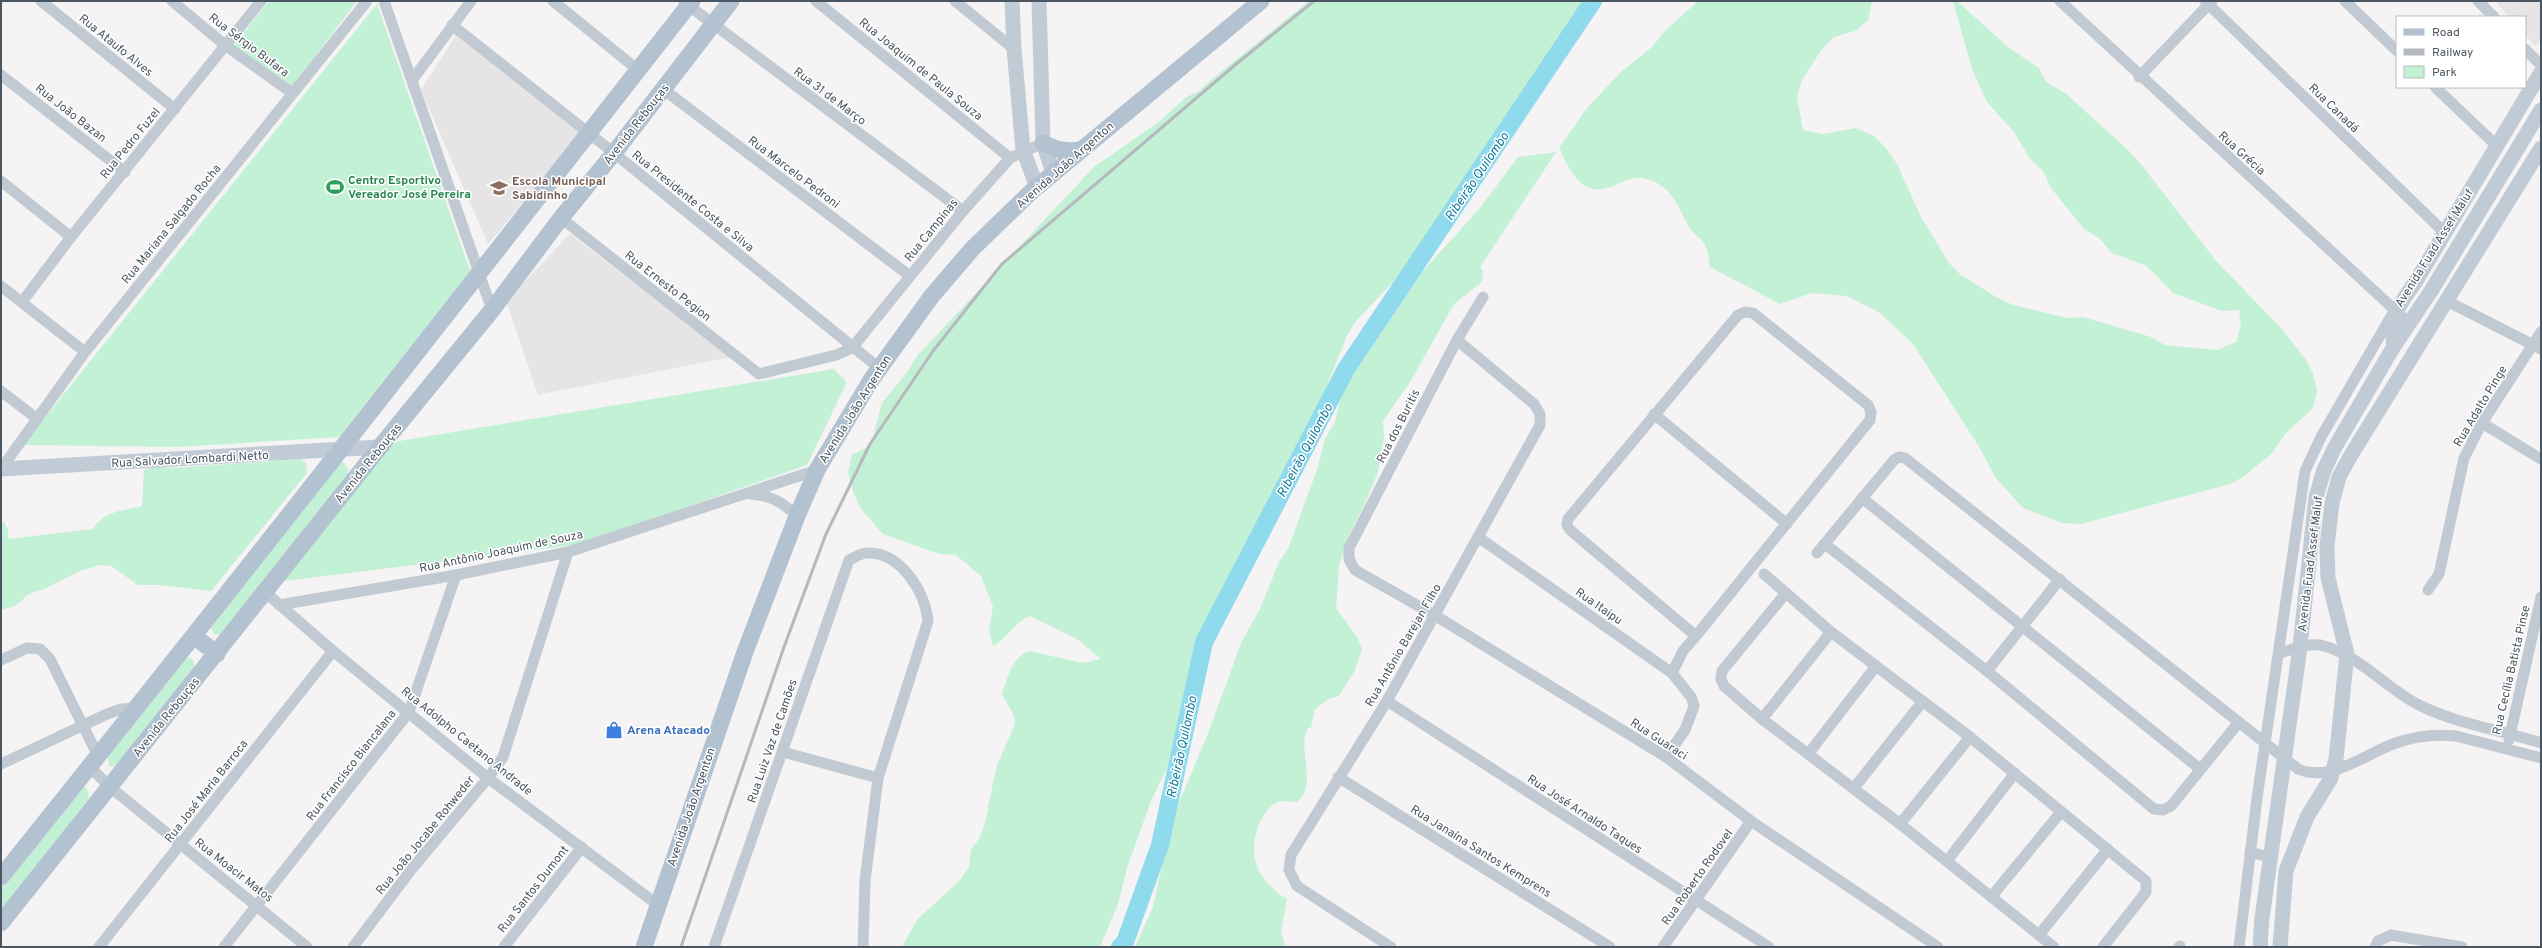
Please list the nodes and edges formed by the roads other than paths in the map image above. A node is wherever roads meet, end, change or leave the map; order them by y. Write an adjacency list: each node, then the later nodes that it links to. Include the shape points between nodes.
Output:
1 (172, 1): 22 (street, Rua Sérgio Bufara)
2 (261, 1): 22 (street, Rua Pedro Fuzel)
3 (367, 1): 34 (street, Rua Mariana Salgado Rocha)
4 (384, 1): 31 (street)
5 (471, 1): 20 (street)
6 (553, 1): 27 (street)
7 (731, 1): 21 (main road, Avenida Rebouças)
8 (816, 1): 43 (street, Rua Joaquim de Paula Souza)
9 (955, 1): 23 (street)
10 (1012, 1): 23 (main road)
11 (1039, 1): 38 (main road)
12 (1261, 1): 41 (main road, Avenida João Argenton)
13 (2060, 1): 30 (street, Rua Grécia)
14 (2344, 1): 24 (street)
15 (2478, 1): 19 (street)
16 (45, 2): 35 (street, Rua Ataufo Alves)
17 (688, 2): 21 (street, Rua 31 de Março); 27 (main road)
18 (2209, 2): 30 (street); 50 (street, Rua Canadá)
19 (2493, 16)
20 (452, 25): 31 (street); 37 (street, Rua Presidente Costa e Silva)
21 (713, 25): 33 (main road, Avenida Rebouças); 48 (street, Rua 31 de Março)
22 (225, 45): 34 (street, Rua Sérgio Bufara); 35 (street, Rua Pedro Fuzel)
23 (1014, 49): 43 (main road)
24 (2396, 50)
25 (2526, 50): 26 (street)
26 (2541, 65)
27 (638, 70): 37 (main road)
28 (2541, 72): 39 (main road, Avenida Fuad Assef Maluf)
29 (1, 75): 44 (street, Rua João Bazan)
30 (2139, 77): 59 (street, Rua Grécia)
31 (413, 78): 52 (street)
32 (2436, 88): 39 (street)
33 (663, 89): 42 (main road, Avenida Rebouças); 53 (street, Rua Marcelo Pedroni)
34 (292, 93): 66 (street, Rua Mariana Salgado Rocha)
35 (174, 108): 44 (street, Rua Pedro Fuzel)
36 (2541, 110): 60 (main road)
37 (590, 134): 42 (street, Rua Presidente Costa e Silva); 52 (main road)
38 (1042, 143): 41 (main road, via 1068,152); 43 (street, Rua Campinas); 45 (main road)
39 (2496, 146): 50 (main road, Avenida Fuad Assef Maluf)
40 (2541, 148): 57 (main road, Avenida Fuad Assef Maluf)
41 (1081, 150): 45 (main road, Avenida João Argenton)
42 (614, 153): 49 (main road, Avenida Rebouças); 65 (street, Rua Presidente Costa e Silva)
43 (1017, 154): 47 (main road); 48 (street, Rua Campinas)
44 (125, 172): 51 (street, Rua Pedro Fuzel)
45 (1053, 172): 47 (main road, Avenida João Argenton)
46 (1, 181): 51 (street)
47 (1037, 186): 67 (main road, Avenida João Argenton, via 972,249 931,297)
48 (963, 211): 53 (street, Rua Campinas)
49 (561, 218): 58 (main road, Avenida Rebouças); 65 (street, Rua Ernesto Pegion, via 759,374 836,355)
50 (2445, 233): 59 (main road, Avenida Fuad Assef Maluf)
51 (71, 237): 56 (street, Rua Pedro Fuzel)
52 (480, 274): 58 (street); 73 (main road)
53 (910, 276): 65 (street, Rua Campinas)
54 (1, 286): 56 (street)
55 (1483, 297): 62 (street, Rua dos Buritis)
56 (22, 302): 66 (street)
57 (2447, 302): 64 (street); 103 (main road, Avenida Fuad Assef Maluf, via 2351,455 2340,477 2332,503 2327,546 2328,578)
58 (492, 310): 72 (main road, Avenida Rebouças)
59 (2395, 310): 60 (street, Rua Grécia); 63 (main road, Avenida Fuad Assef Maluf, via 2391,328); 101 (street, via 2321,436 2305,471)
60 (2409, 323): 63 (main road)
61 (2541, 332): 64 (street, Rua Adalto Pinge)
62 (1457, 340): 81 (street, Rua Antônio Barejan Filho, via 1534,404 1540,414 1540,425); 85 (street, Rua dos Buritis, via 1349,548 1349,559)
63 (2394, 346): 99 (main road, Avenida Fuad Assef Maluf, via 2334,446 2324,470 2316,497)
64 (2537, 347): 71 (street, Rua Adalto Pinge)
65 (852, 348): 67 (street, Rua Presidente Costa e Silva)
66 (85, 352): 70 (street, Rua Mariana Salgado Rocha)
67 (879, 368): 76 (main road, Avenida João Argenton)
68 (1, 391): 70 (street)
69 (1654, 414): 80 (street); 80 (street, via 1738,315 1745,312 1753,313 1868,405 1871,412 1870,420); 98 (street, via 1568,519 1567,524 1570,530)
70 (36, 418): 75 (street, Rua Mariana Salgado Rocha)
71 (2482, 423): 74 (street); 89 (street, Rua Adalto Pinge, via 2464,458 2439,574)
72 (380, 448): 73 (main road, Rua Salvador Lombardi Netto); 90 (main road, Avenida Rebouças)
73 (337, 452): 75 (main road, Rua Salvador Lombardi Netto); 97 (main road)
74 (2541, 459)
75 (1, 469)
76 (817, 470): 77 (street, Rua Antônio Joaquim de Souza); 79 (main road, Avenida João Argenton)
77 (745, 494): 79 (street, Rua Antônio Joaquim de Souza, via 767,495 782,501); 83 (street, Rua Antônio Joaquim de Souza)
78 (1862, 498): 82 (street); 88 (street, via 1894,460 1899,457 1905,458); 95 (street)
79 (797, 516): 151 (main road, Avenida João Argenton, via 745,652)
80 (1787, 524): 98 (street)
81 (1478, 537): 94 (street, Rua Antônio Barejan Filho); 107 (street, Rua Itaipu)
82 (1825, 544): 84 (street); 106 (street)
83 (568, 552): 87 (street, Rua Antônio Joaquim de Souza); 133 (street, Rua João Jocabe Rohweder, via 503,757)
84 (1817, 553)
85 (1355, 570): 94 (street, Rua Guaraci)
86 (1764, 574): 91 (street)
87 (456, 576): 93 (street, Rua Antônio Joaquim de Souza); 111 (street, Rua Francisco Biancalana)
88 (2060, 579): 95 (street); 114 (street)
89 (2428, 590)
90 (265, 592): 93 (street, Rua Adolpho Caetano Andrade); 102 (main road, Avenida Rebouças)
91 (1786, 593): 96 (street); 113 (street, via 1722,672 1724,686)
92 (2541, 597): 116 (street, Rua Cecília Batista Pinse)
93 (279, 605): 100 (street, Rua Adolpho Caetano Andrade)
94 (1436, 616): 108 (street, Rua Antônio Barejan Filho); 124 (street, Rua Guaraci)
95 (2023, 625): 106 (street); 129 (street)
96 (1832, 632): 105 (street); 113 (street)
97 (194, 636): 102 (main road); 110 (main road)
98 (1696, 636): 107 (street, via 1683,651)
99 (2300, 647): 101 (street); 103 (street, via 2322,645); 126 (main road, Avenida Fuad Assef Maluf)
100 (333, 651): 111 (street, Rua Adolpho Caetano Andrade); 141 (street, Rua José Maria Barroca)
101 (2280, 653): 119 (street)
102 (217, 654): 135 (main road, Avenida Rebouças)
103 (2347, 654): 112 (street, via 2393,690); 130 (main road, Avenida Fuad Assef Maluf)
104 (1, 660): 115 (street, Rua Moacir Matos, via 27,648 40,649 50,659)
105 (1876, 666): 109 (street); 123 (street)
106 (1987, 671): 129 (street, via 2154,809 2163,810 2171,806)
107 (1672, 674): 124 (street, Rua Itaipu, via 1691,697 1694,706 1684,730)
108 (1387, 701): 132 (street, Rua Antônio Barejan Filho); 149 (street, Rua José Arnaldo Taques)
109 (1923, 701): 118 (street); 136 (street)
110 (136, 708): 115 (street, via 121,709); 127 (main road)
111 (409, 712): 133 (street, Rua Adolpho Caetano Andrade); 150 (street, Rua Francisco Biancalana)
112 (2445, 716): 116 (street); 117 (street)
113 (1762, 719): 123 (street)
114 (2239, 722): 119 (street); 129 (street)
115 (83, 727): 127 (street, Rua Moacir Matos); 128 (street)
116 (2511, 734): 120 (street); 121 (street, Rua Cecília Batista Pinse)
117 (2442, 735): 121 (street); 130 (street, via 2393,744)
118 (1970, 737): 131 (street); 140 (street)
119 (2266, 743): 126 (street); 137 (street)
120 (2541, 743)
121 (2507, 748): 125 (street)
122 (783, 752): 134 (street); 134 (street, Rua Luiz Vaz de Camões, via 850,560 865,553 883,554 902,567 922,596 928,621); 160 (street, Rua Luiz Vaz de Camões)
123 (1809, 753): 136 (street)
124 (1666, 757): 139 (street, Rua Guaraci)
125 (2541, 758)
126 (2285, 759): 130 (street, via 2303,772); 137 (street, via 2276,758 2268,763 2264,788); 145 (main road, Avenida Fuad Assef Maluf)
127 (94, 761): 135 (street, Rua Moacir Matos); 147 (main road)
128 (1, 764)
129 (2200, 769)
130 (2334, 769): 171 (main road, Avenida Fuad Assef Maluf, via 2307,817 2286,871)
131 (2015, 773): 138 (street); 146 (street)
132 (1338, 777): 162 (street, Rua Antônio Barejan Filho, via 1291,855 1289,870 1297,886); 163 (street, Rua Janaína Santos Kemprens)
133 (488, 778): 142 (street, Rua Adolpho Caetano Andrade); 158 (street, Rua João Jocabe Rohweder, via 411,870)
134 (878, 778): 161 (street, via 865,881)
135 (110, 787): 141 (street, Rua Moacir Matos); 152 (main road, Avenida Rebouças)
136 (1854, 788): 140 (street)
137 (2257, 798): 144 (street)
138 (2061, 812): 143 (street); 148 (street)
139 (1751, 821): 149 (street, Rua Roberto Rodovel); 166 (street, Rua Guaraci)
140 (1900, 824): 146 (street)
141 (180, 845): 150 (street, Rua Moacir Matos); 155 (street, Rua José Maria Barroca)
142 (582, 847): 151 (street, Rua Adolpho Caetano Andrade); 159 (street, Rua Santos Dumont)
143 (2108, 849): 153 (street); 168 (street, via 2146,881 2148,886)
144 (2250, 852): 145 (street); 169 (street)
145 (2272, 858): 170 (main road, Avenida Fuad Assef Maluf)
146 (1947, 861): 148 (street)
147 (1, 877)
148 (1991, 897): 153 (street)
149 (1696, 902): 164 (street, Rua Roberto Rodovel); 165 (street, Rua José Arnaldo Taques)
150 (257, 905): 156 (street, Rua Francisco Biancalana); 157 (street, Rua Moacir Matos)
151 (658, 905): 154 (main road, Avenida João Argenton)
152 (1, 923)
153 (2038, 935): 167 (street)
154 (643, 943)
155 (99, 947)
156 (224, 947)
157 (307, 947)
158 (353, 947)
159 (504, 947)
160 (714, 947)
161 (863, 947)
162 (1391, 947)
163 (1610, 947)
164 (1663, 947)
165 (1769, 947)
166 (1938, 947)
167 (2054, 947)
168 (2104, 947)
169 (2239, 947)
170 (2260, 947)
171 (2280, 947)
172 (2375, 947): 173 (street, via 2378,941 2391,935)
173 (2462, 947)

